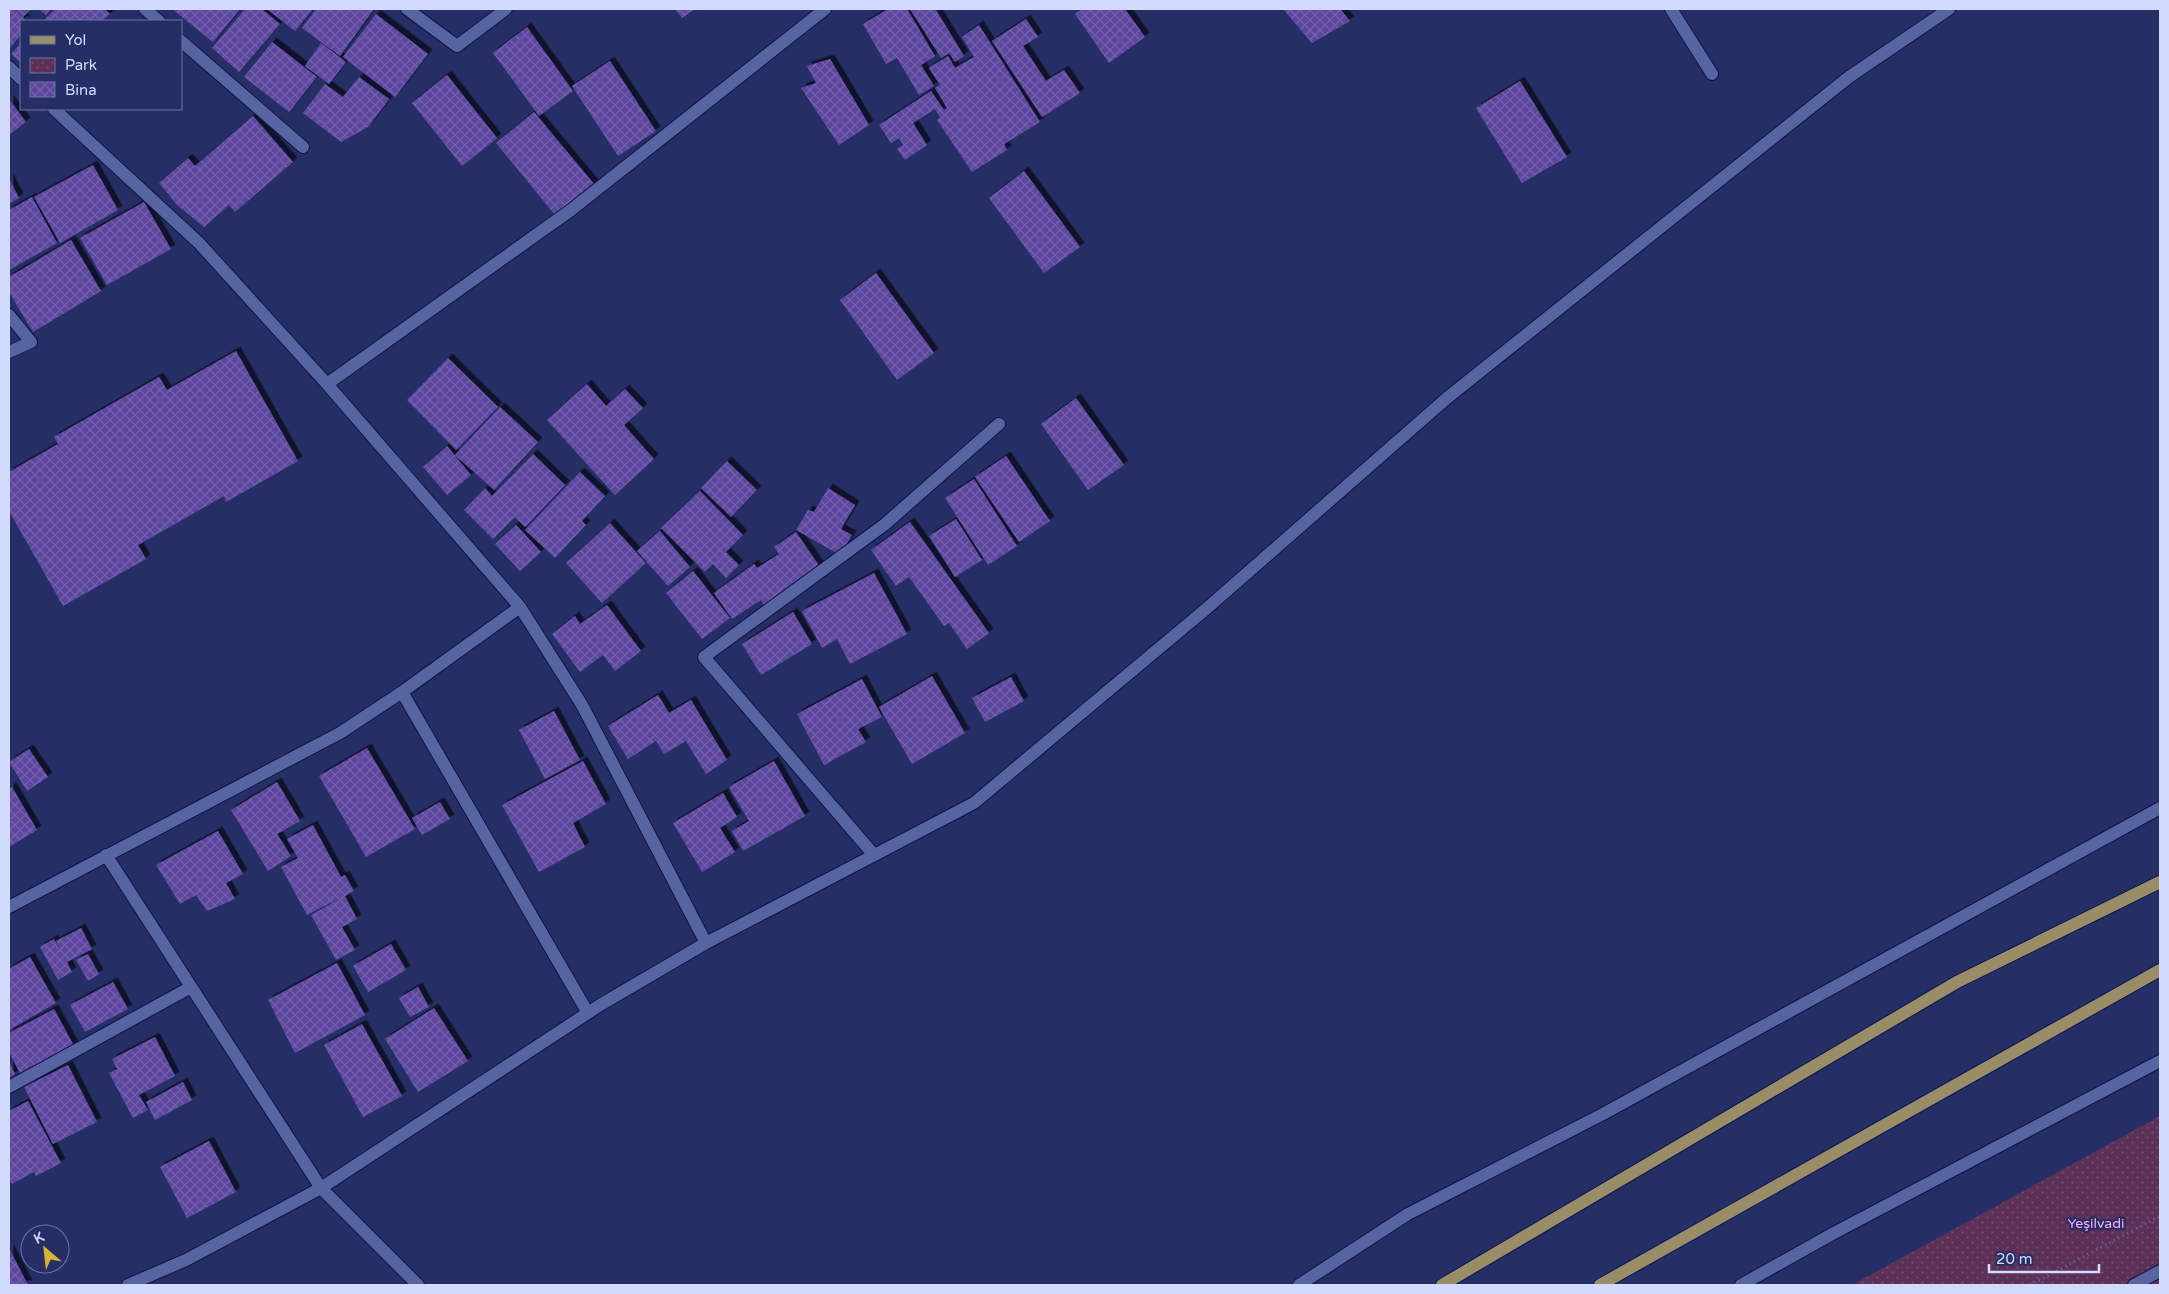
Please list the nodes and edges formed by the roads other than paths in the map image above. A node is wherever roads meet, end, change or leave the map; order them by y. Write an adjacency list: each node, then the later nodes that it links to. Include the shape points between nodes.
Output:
1 (145, 9): 7 (street)
2 (407, 9): 3 (street, via 457,46)
3 (506, 9)
4 (825, 9): 16 (street, via 572,210)
5 (1670, 9): 10 (street)
6 (1949, 9): 22 (street, via 1849,78 1447,398 1206,609 974,803)
7 (158, 20)
8 (182, 42): 13 (street)
9 (9, 67): 11 (street)
10 (1712, 74)
11 (20, 78)
12 (55, 110): 16 (street, via 199,243)
13 (303, 146)
14 (9, 315): 15 (street, via 31,342)
15 (9, 352)
16 (327, 384): 18 (street)
17 (999, 424): 22 (street, via 884,526 704,657)
18 (520, 608): 19 (street); 25 (street, via 582,705)
19 (402, 692): 21 (street, via 340,733); 28 (street)
20 (2160, 808): 35 (street, via 1602,1114 1408,1214)
21 (106, 855): 24 (street); 27 (street)
22 (874, 855): 25 (street)
23 (2160, 882): 36 (main road, via 1957,982)
24 (9, 908)
25 (706, 943): 28 (street)
26 (2160, 970): 37 (main road)
27 (191, 987): 30 (street); 31 (street)
28 (588, 1013): 31 (street)
29 (2160, 1061): 38 (street)
30 (9, 1087)
31 (320, 1188): 33 (street, via 186,1260); 34 (street)
32 (2160, 1271): 39 (street)
33 (128, 1285)
34 (418, 1285)
35 (1299, 1285)
36 (1442, 1285)
37 (1600, 1285)
38 (1741, 1285)
39 (2134, 1285)

